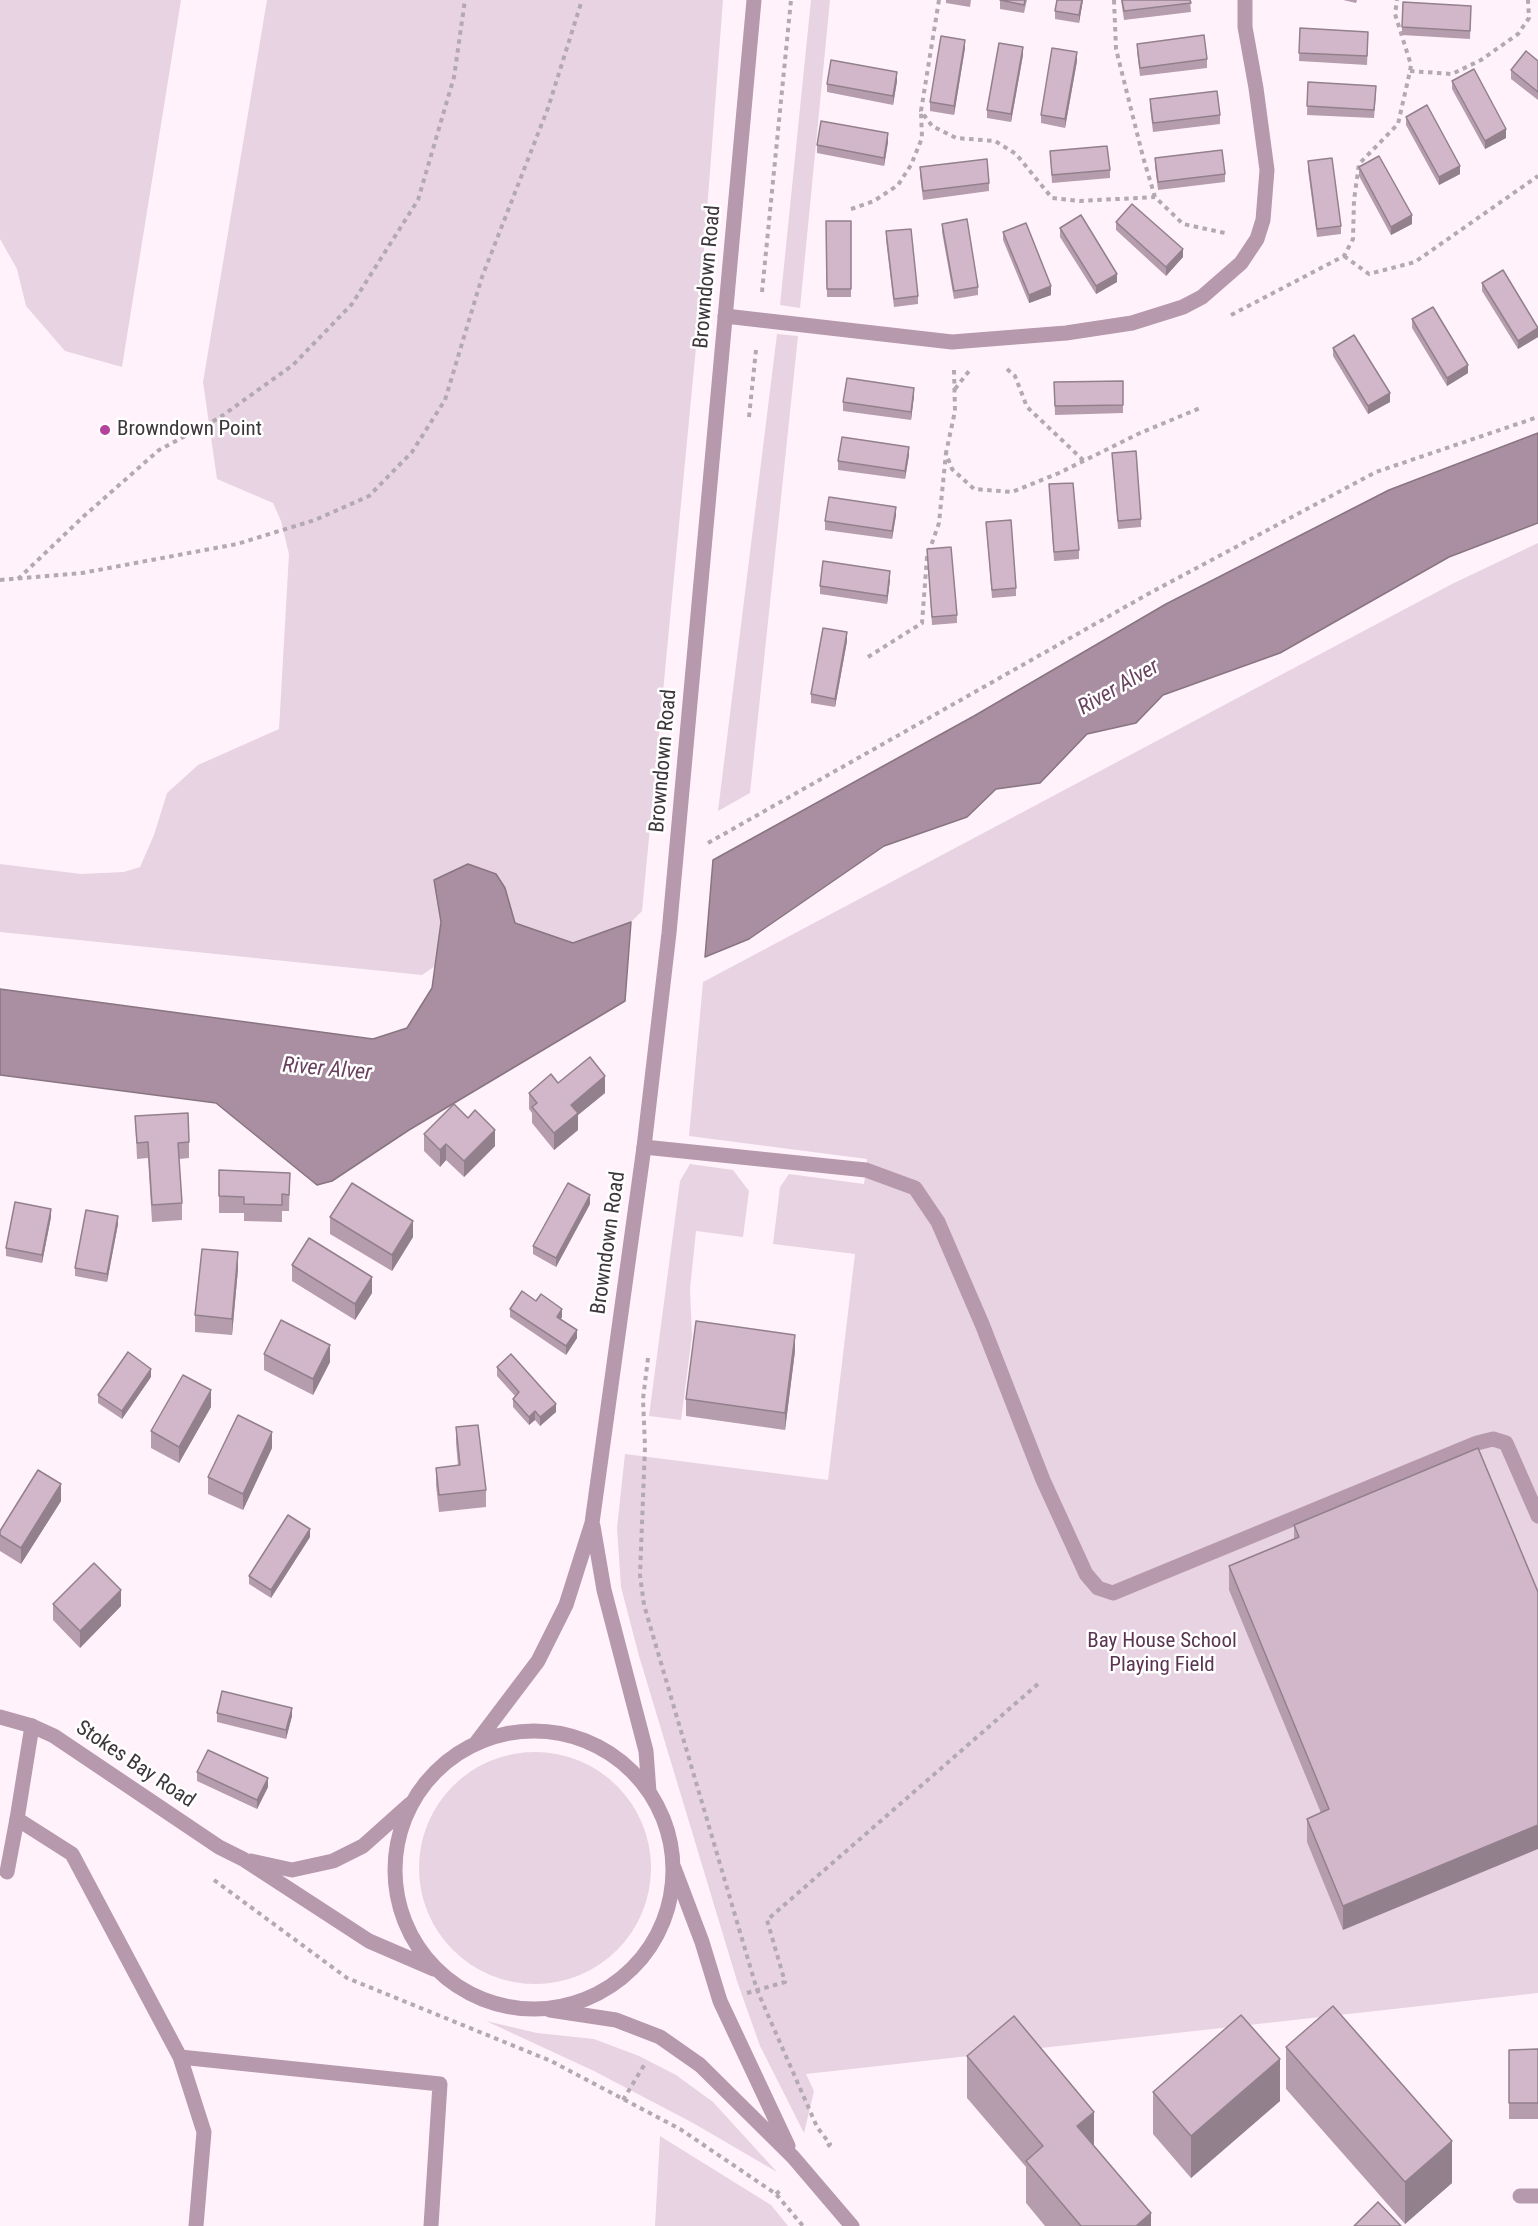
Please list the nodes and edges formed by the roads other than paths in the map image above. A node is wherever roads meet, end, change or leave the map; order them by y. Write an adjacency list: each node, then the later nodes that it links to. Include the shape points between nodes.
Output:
1 (754, 0): 3 (street, Browndown Road)
2 (1245, 0): 3 (street, via 1245,27 1267,170 1263,220 1257,239 1241,262 1202,297 1132,323 1066,333 952,342)
3 (725, 316): 4 (street, Browndown Road, via 676,867)
4 (644, 1146): 5 (street, via 866,1170 915,1188 938,1222 1043,1480 1086,1574 1098,1587 1113,1593 1122,1590 1493,1439 1506,1443); 6 (street, Browndown Road)
5 (1538, 1516)
6 (592, 1523): 9 (street, Browndown Road, via 566,1605 538,1661); 10 (street, Browndown Road, via 604,1590 646,1751)
7 (0, 1717): 8 (street, Stokes Bay Road)
8 (32, 1726): 12 (street); 13 (street, Stokes Bay Road, via 54,1736 219,1847)
9 (476, 1743): 10 (street, Stokes Bay Road, via 513,1732 552,1732 590,1742 623,1763); 11 (street, Stokes Bay Road, via 438,1768)
10 (649, 1792): 14 (street, Stokes Bay Road, via 667,1828)
11 (411, 1804): 13 (street, Stokes Bay Road, via 363,1846 333,1861 292,1870); 16 (street, Stokes Bay Road, via 397,1846 396,1891 410,1934)
12 (16, 1819): 15 (street); 18 (street, via 72,1854)
13 (243, 1859): 16 (street, Stokes Bay Road, via 369,1941)
14 (674, 1868): 17 (street, Stokes Bay Road, via 668,1909 652,1946 624,1977 589,1999); 19 (street, via 720,2001)
15 (7, 1872)
16 (435, 1970): 17 (street, Stokes Bay Road, via 469,1994 508,2008)
17 (550, 2010): 19 (street, via 616,2020 660,2037 700,2065)
18 (180, 2057): 22 (street, via 204,2132); 23 (street, via 440,2084)
19 (793, 2157): 24 (street)
20 (1520, 2196): 21 (street)
21 (1538, 2196)
22 (196, 2226)
23 (431, 2226)
24 (852, 2226)

